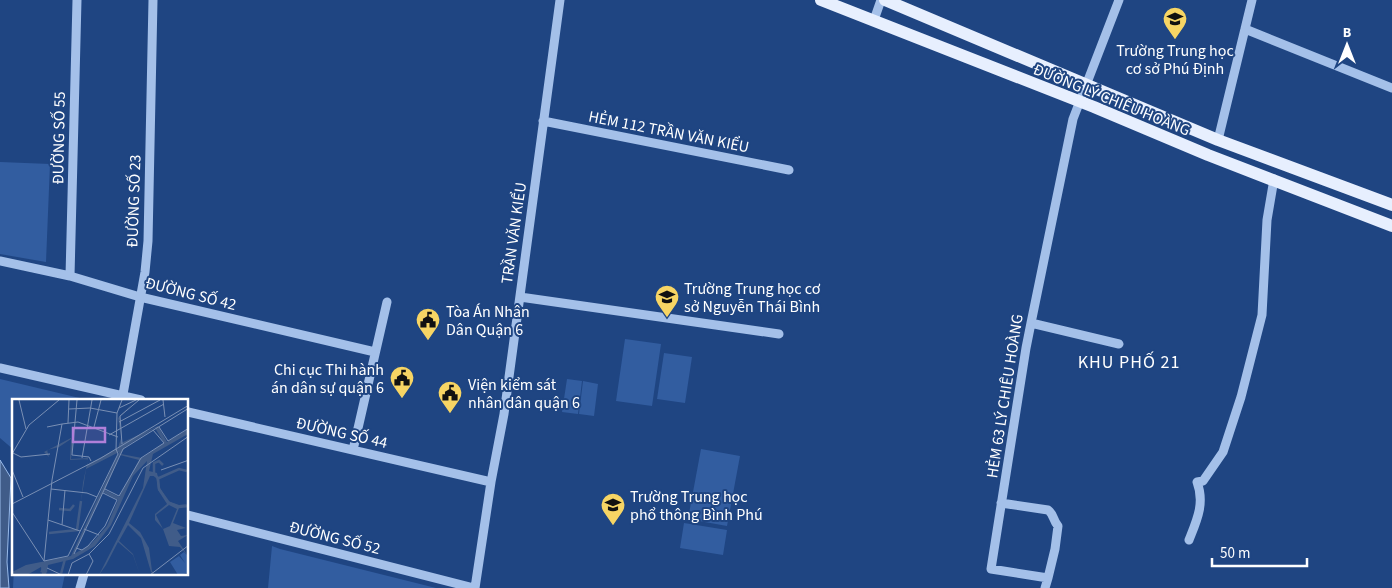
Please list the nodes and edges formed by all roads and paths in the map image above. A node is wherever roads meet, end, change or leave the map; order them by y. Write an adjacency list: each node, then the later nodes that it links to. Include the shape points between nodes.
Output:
1 (77, 0): 21 (street, ĐƯỜNG SỐ 55)
2 (153, 0): 22 (street, ĐƯỜNG SỐ 23, via 148,241)
3 (560, 0): 14 (street, TRẦN VĂN KIỂU)
4 (821, 0): 9 (main road, ĐƯỜNG LÝ CHIÊU HOÀNG)
5 (881, 0): 9 (street)
6 (885, 0): 11 (main road, ĐƯỜNG LÝ CHIÊU HOÀNG)
7 (1119, 0): 11 (street, HẺM 63 LÝ CHIÊU HOÀNG)
8 (1252, 0): 10 (street)
9 (874, 20): 13 (main road, ĐƯỜNG LÝ CHIÊU HOÀNG)
10 (1246, 29): 12 (street); 15 (street)
11 (1086, 85): 13 (street, HẺM 63 LÝ CHIÊU HOÀNG); 15 (main road, ĐƯỜNG LÝ CHIÊU HOÀNG)
12 (1392, 88)
13 (1080, 103): 17 (main road, ĐƯỜNG LÝ CHIÊU HOÀNG); 25 (street, HẺM 63 LÝ CHIÊU HOÀNG, via 1073,119)
14 (544, 122): 16 (street, HẺM 112 TRẦN VĂN KIỂU); 23 (street, TRẦN VĂN KIỂU)
15 (1218, 140): 18 (main road, ĐƯỜNG LÝ CHIÊU HOÀNG)
16 (789, 170)
17 (1274, 179): 19 (main road, ĐƯỜNG LÝ CHIÊU HOÀNG); 36 (street, via 1267,220 1262,315 1223,452 1202,481 1197,482 1201,506)
18 (1392, 205)
19 (1392, 226)
20 (0, 261): 21 (street, ĐƯỜNG SỐ 42)
21 (70, 276): 22 (street, ĐƯỜNG SỐ 42)
22 (140, 297): 28 (street, ĐƯỜNG SỐ 42); 30 (street, ĐƯỜNG SỐ 23)
23 (520, 297): 26 (street); 33 (street, TRẦN VĂN KIỂU)
24 (387, 302): 28 (street)
25 (1031, 322): 27 (street); 34 (street, HẺM 63 LÝ CHIÊU HOÀNG)
26 (779, 334)
27 (1119, 344)
28 (375, 352): 32 (street)
29 (0, 368): 30 (street)
30 (123, 398)
31 (189, 412): 32 (street, ĐƯỜNG SỐ 44)
32 (352, 450): 33 (street, ĐƯỜNG SỐ 44)
33 (491, 482): 38 (street, TRẦN VĂN KIỂU)
34 (1001, 503): 37 (street, via 1052,512 1058,526); 37 (street, HẺM 63 LÝ CHIÊU HOÀNG, via 991,569)
35 (189, 516): 38 (street, ĐƯỜNG SỐ 52)
36 (1189, 540)
37 (1048, 578): 39 (street)
38 (474, 588)
39 (1045, 588)

